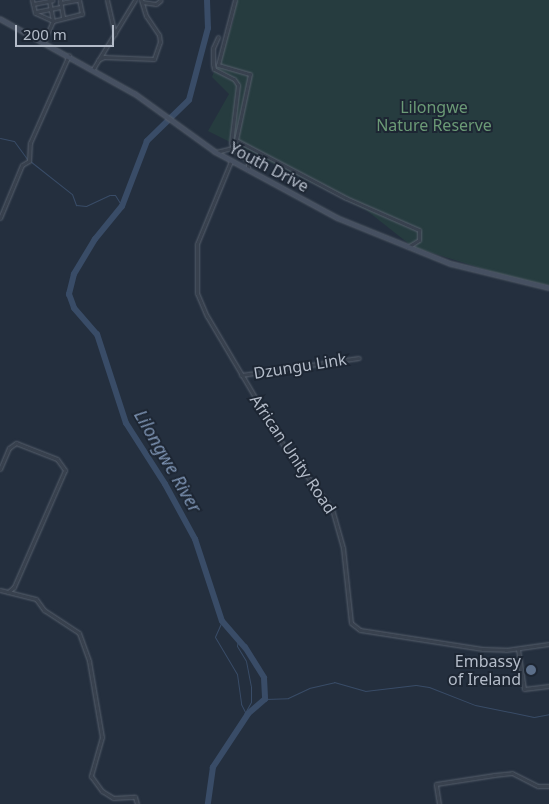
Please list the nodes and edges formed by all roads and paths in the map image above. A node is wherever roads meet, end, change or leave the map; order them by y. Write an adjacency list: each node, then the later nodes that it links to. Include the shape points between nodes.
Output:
1 (50, 0): 8 (street); 10 (street)
2 (78, 0): 9 (street); 12 (street, via 82,14)
3 (107, 0): 15 (street)
4 (135, 0): 15 (street)
5 (161, 0): 7 (street, via 156,4)
6 (234, 0): 26 (street, via 229,31 218,65 250,74 236,140 346,198 419,230 419,240)
7 (142, 1): 19 (street, via 146,16 159,35 154,59 104,57)
8 (32, 2): 11 (street)
9 (60, 3): 10 (street); 12 (street)
10 (50, 9): 11 (street); 14 (street)
11 (35, 12): 14 (street)
12 (63, 17): 14 (street)
13 (0, 19): 17 (street, Youth Drive)
14 (53, 21): 17 (street)
15 (116, 34): 19 (street)
16 (218, 37): 21 (street, via 213,48 214,69 234,79 238,85)
17 (44, 42): 18 (street, Youth Drive)
18 (69, 55): 20 (street, Youth Drive); 25 (street, via 30,143 29,161 22,165)
19 (98, 60): 20 (street)
20 (93, 69): 22 (street, Youth Drive, via 156,108)
21 (232, 148): 22 (street); 24 (street, via 248,161)
22 (216, 152): 23 (street, Youth Drive)
23 (231, 161): 24 (street, Youth Drive); 29 (street, African Unity Road, via 199,234 196,280 203,308)
24 (248, 170): 26 (street, Youth Drive, via 337,218)
25 (0, 218)
26 (408, 248): 27 (street, Youth Drive, via 481,273)
27 (549, 288)
28 (359, 358): 29 (street, Dzungu Link)
29 (241, 375): 34 (street, African Unity Road, via 282,443 332,510 343,548 352,626 360,630 483,649)
30 (0, 469): 32 (street, via 9,448 16,443 58,459 65,470 14,587)
31 (0, 590): 32 (street)
32 (8, 592): 37 (street, via 36,600 44,610 79,633 89,661 102,737 91,776 102,791 113,798 135,798)
33 (549, 644): 34 (street, African Unity Road)
34 (518, 649): 35 (street, via 524,689)
35 (549, 686)
36 (549, 786): 38 (street, via 538,786 512,773 436,784)
37 (137, 804)
38 (439, 804)

